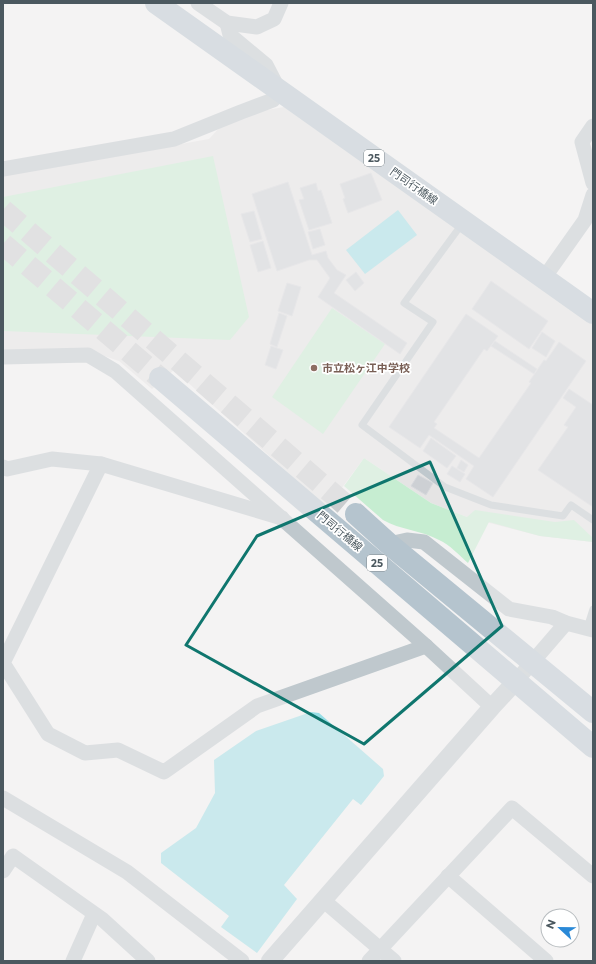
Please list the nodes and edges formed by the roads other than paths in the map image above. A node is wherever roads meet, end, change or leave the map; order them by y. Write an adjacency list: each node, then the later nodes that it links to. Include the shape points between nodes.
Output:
1 (156, 3): 5 (main road, 門司行橋線 / 25)
2 (198, 3): 4 (street)
3 (281, 3): 4 (street, via 274,19 257,27)
4 (227, 23): 5 (street, via 230,35 266,64)
5 (280, 92): 7 (street, via 273,100 174,139); 10 (main road, 門司行橋線 / 25)
6 (593, 126): 8 (street, via 582,142)
7 (3, 169)
8 (593, 183)
9 (593, 195): 11 (street, via 585,220)
10 (464, 221): 11 (main road, 門司行橋線 / 25); 19 (lane, via 404,303 433,322 362,426 445,487 491,505 563,516 571,505)
11 (544, 278): 12 (main road, 門司行橋線 / 25)
12 (593, 313)
13 (3, 357): 18 (street, via 88,355 94,358 115,371)
14 (160, 378): 26 (main road, 門司行橋線 / 25)
15 (101, 464): 16 (street, via 52,459 7,469); 18 (street); 24 (street, via 3,663 48,734 85,753 118,750 164,772 257,706)
16 (3, 467)
17 (356, 514): 20 (main road, 門司行橋線 / 25)
18 (282, 518): 24 (street)
19 (593, 520)
20 (389, 544): 22 (street, via 407,540 424,542 509,609); 25 (main road, 門司行橋線 / 25)
21 (593, 609): 23 (lane)
22 (566, 622): 23 (street); 25 (street)
23 (590, 629)
24 (426, 646): 27 (street)
25 (532, 663): 26 (street); 28 (main road, 門司行橋線 / 25)
26 (516, 681): 27 (street); 29 (main road, 門司行橋線 / 25)
27 (492, 707): 34 (street)
28 (593, 712)
29 (593, 748)
30 (3, 798): 39 (street, via 127,872)
31 (3, 871): 35 (street, via 13,856)
32 (448, 876): 33 (street, via 512,808); 36 (street); 43 (street)
33 (593, 876)
34 (323, 900): 36 (street); 40 (street)
35 (94, 914): 37 (street); 38 (street)
36 (380, 949): 41 (street); 42 (street)
37 (73, 961)
38 (148, 961)
39 (242, 961)
40 (270, 961)
41 (369, 961)
42 (394, 961)
43 (546, 961)

